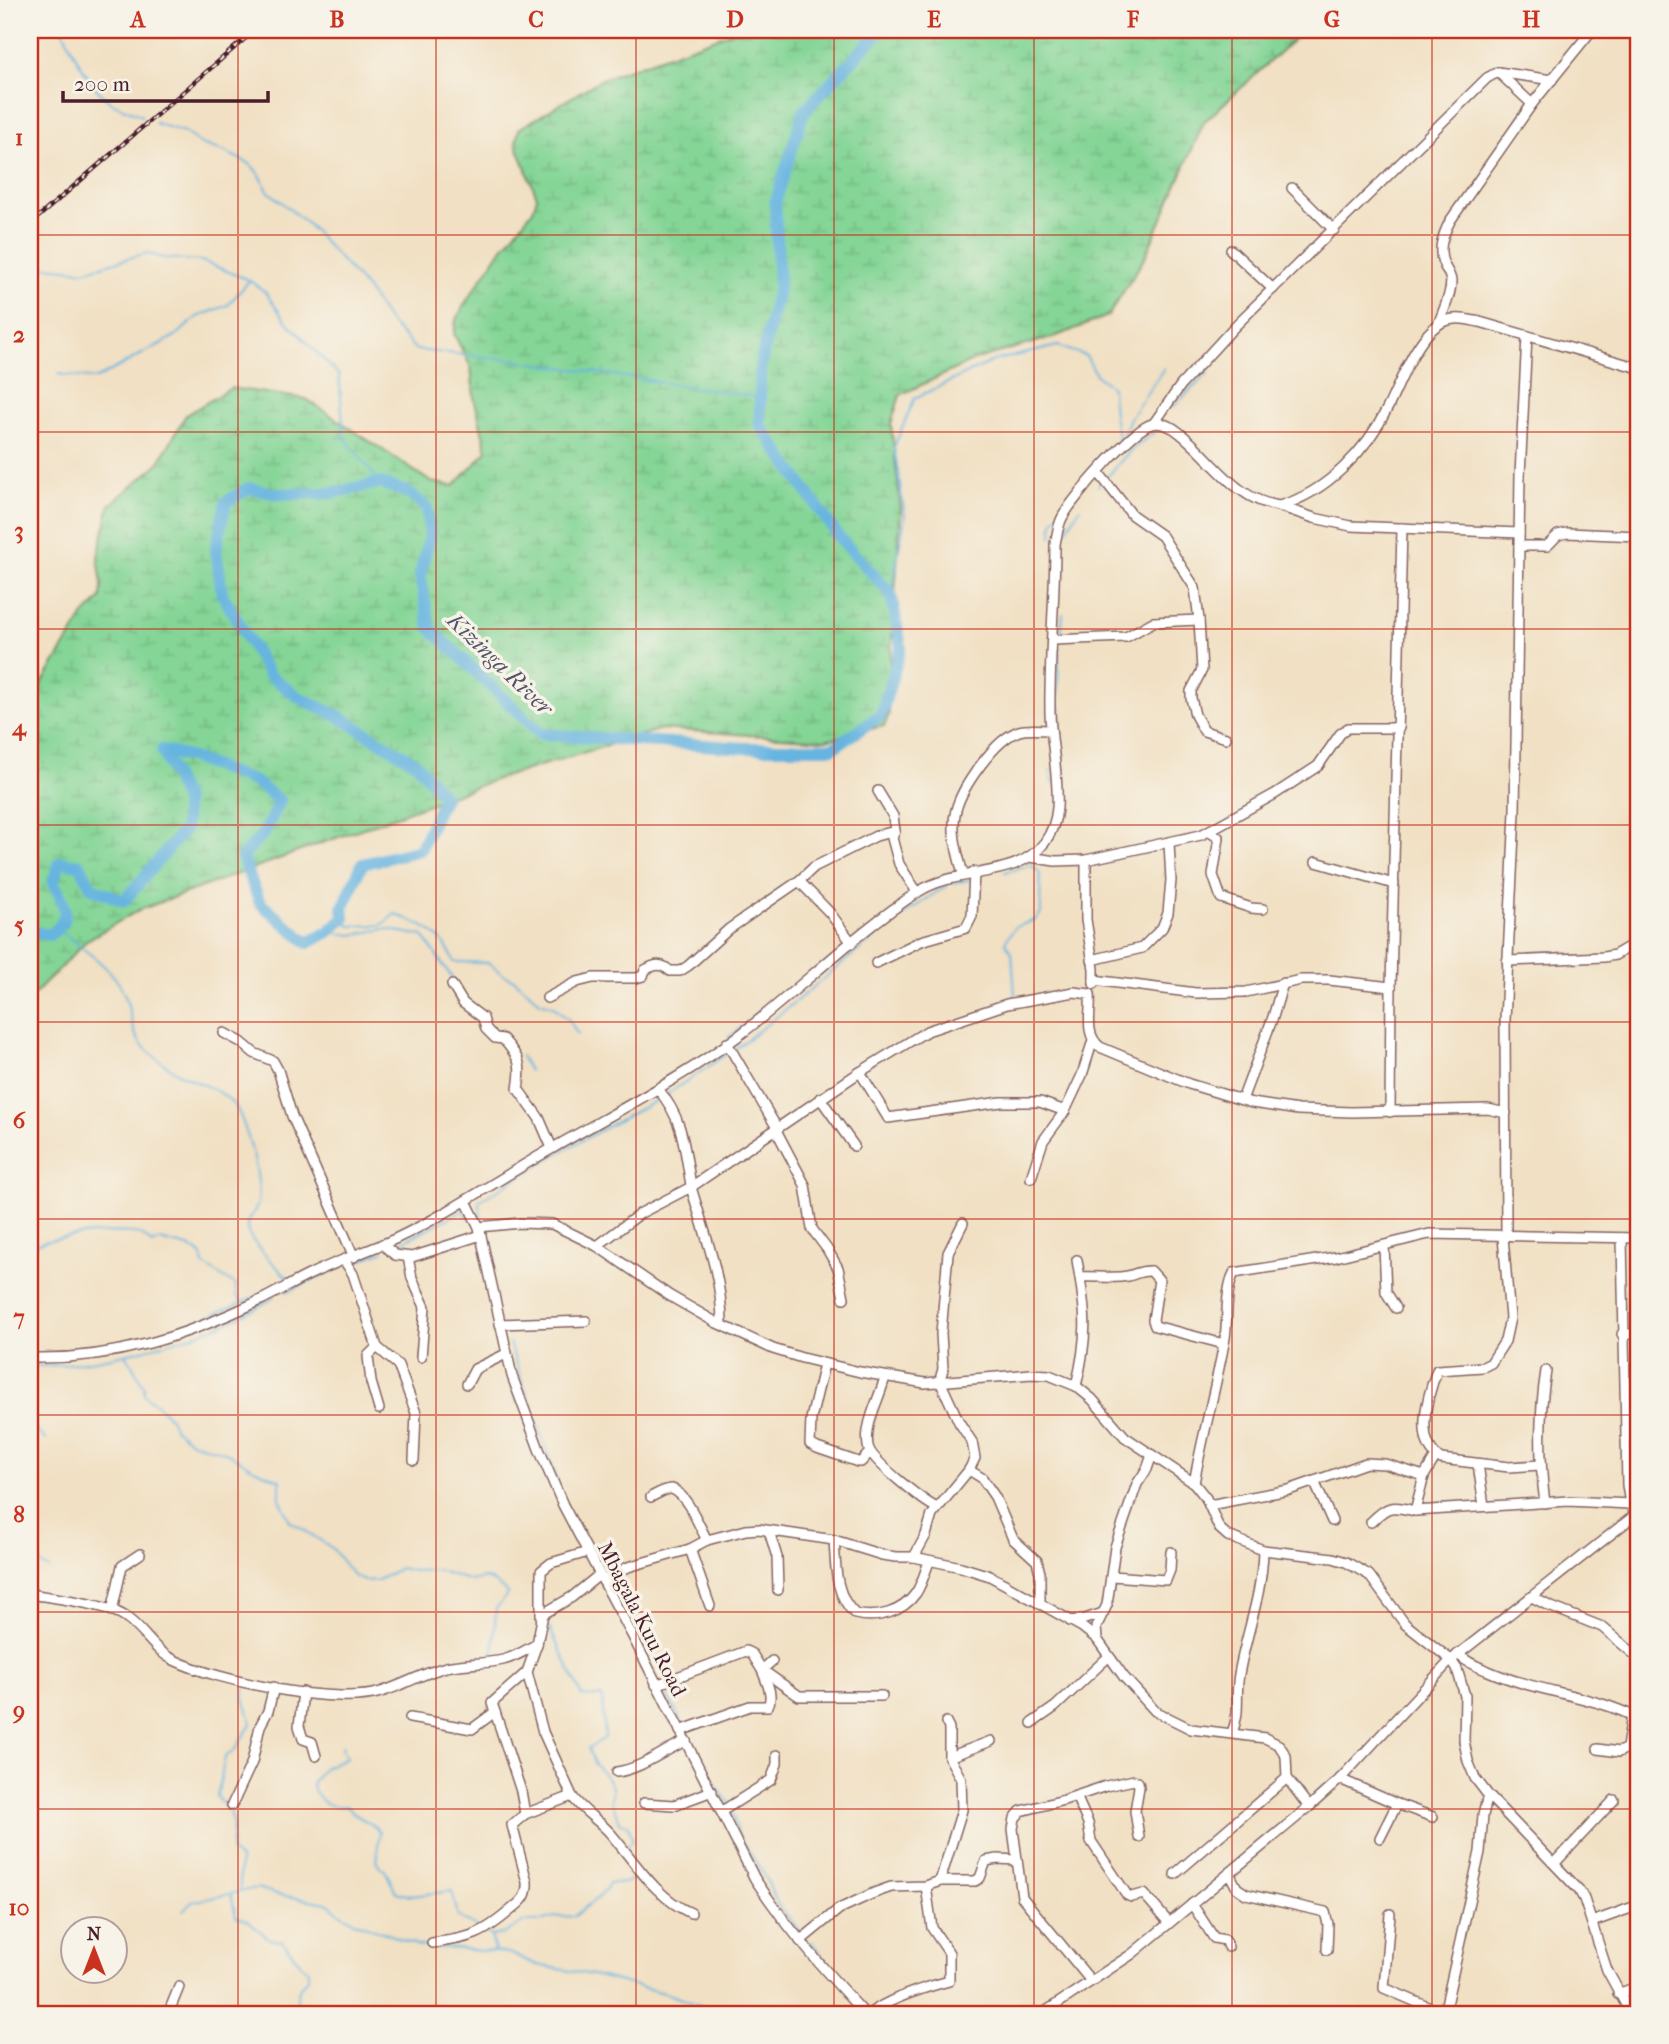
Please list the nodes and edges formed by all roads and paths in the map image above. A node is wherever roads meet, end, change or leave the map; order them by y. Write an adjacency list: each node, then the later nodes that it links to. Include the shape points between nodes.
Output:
1 (1592, 30): 3 (street)
2 (1498, 72): 3 (street); 4 (street); 6 (street)
3 (1552, 80): 4 (street)
4 (1532, 104): 9 (street, via 1445,232 1442,258 1450,286)
5 (1292, 188): 6 (street)
6 (1334, 230): 8 (street)
7 (1231, 250): 8 (street)
8 (1273, 289): 12 (street, via 1181,385)
9 (1438, 325): 10 (street, via 1449,319 1466,319); 14 (street, via 1420,346 1387,409 1354,458 1325,481)
10 (1527, 336): 11 (street); 16 (street)
11 (1639, 368)
12 (1154, 423): 13 (street); 14 (street, via 1180,433 1242,492)
13 (1098, 472): 19 (street, via 1132,515 1171,548 1195,588); 20 (street, via 1058,526)
14 (1279, 506): 15 (street, via 1342,525)
15 (1402, 528): 16 (street); 21 (street)
16 (1519, 533): 18 (street)
17 (1638, 536): 18 (street, via 1567,533 1547,546)
18 (1519, 546): 40 (street, via 1515,812)
19 (1199, 620): 20 (street, via 1153,622 1126,637); 23 (street, via 1202,670 1191,691 1192,707 1204,731)
20 (1053, 640): 22 (street)
21 (1399, 728): 26 (street, via 1348,728 1318,766); 34 (street)
22 (1051, 730): 28 (street, via 1056,816 1051,832); 32 (street, via 1020,731 1000,744 963,793 954,828)
23 (1226, 738)
24 (878, 791): 25 (street, via 891,810)
25 (895, 831): 33 (street, via 844,851); 35 (street, via 892,838 899,864)
26 (1208, 831): 27 (street); 36 (street, via 1219,838 1213,875 1222,898)
27 (1169, 843): 29 (street); 39 (street, via 1170,891 1162,928 1142,948)
28 (1030, 857): 29 (street); 31 (street, via 1018,864)
29 (1086, 860): 39 (street, via 1086,920)
30 (1316, 862): 34 (street)
31 (974, 872): 32 (street); 41 (street, via 972,916 966,928 921,941)
32 (963, 874): 35 (street)
33 (799, 881): 38 (street); 47 (street, via 729,929 680,971 659,964 636,978 593,978)
34 (1394, 884): 45 (street)
35 (917, 892): 38 (street)
36 (1263, 909)
37 (1639, 941): 40 (street, via 1604,957)
38 (852, 943): 50 (street)
39 (1092, 960): 42 (street)
40 (1507, 961): 55 (street)
41 (876, 963)
42 (1094, 980): 43 (street, via 1196,993 1246,992); 46 (street)
43 (1283, 983): 45 (street, via 1317,979); 54 (street)
44 (452, 985): 60 (street, via 463,1003 483,1018 486,1029 503,1039 516,1058 522,1071 518,1089 539,1118)
45 (1391, 987): 57 (street)
46 (1088, 993): 49 (street); 51 (street, via 1020,1001 960,1019 917,1036)
47 (547, 998)
48 (224, 1032): 73 (street, via 273,1061 278,1070)
49 (1093, 1041): 54 (street, via 1119,1057); 56 (street)
50 (727, 1043): 52 (street); 58 (street)
51 (860, 1072): 53 (street); 56 (street, via 888,1118 1001,1102 1047,1103)
52 (659, 1088): 60 (street); 62 (street, via 682,1128)
53 (820, 1098): 58 (street); 59 (street)
54 (1242, 1100): 57 (street, via 1298,1110)
55 (1506, 1108): 57 (street); 66 (street)
56 (1065, 1111): 61 (street, via 1043,1141)
57 (1390, 1112)
58 (777, 1129): 62 (street); 76 (street, via 805,1185 812,1228 838,1268)
59 (853, 1146)
60 (552, 1148): 63 (street)
61 (1031, 1178)
62 (691, 1186): 70 (street, via 641,1213); 80 (street, via 716,1266)
63 (466, 1201): 65 (street, Mbagala Kuu Road); 69 (street)
64 (963, 1223): 91 (street, via 948,1253)
65 (480, 1231): 70 (street, via 546,1222); 72 (street); 79 (street, Mbagala Kuu Road)
66 (1505, 1236): 67 (street); 71 (street, via 1429,1234); 97 (street, via 1510,1326 1506,1341 1491,1363 1437,1370 1424,1421)
67 (1622, 1238): 68 (street); 81 (street)
68 (1639, 1238)
69 (382, 1244): 72 (street, via 391,1253); 73 (street)
70 (597, 1246): 80 (street, via 670,1296)
71 (1384, 1246): 77 (street, via 1386,1292); 83 (street, via 1234,1273)
72 (408, 1257): 86 (street, via 425,1307)
73 (349, 1258): 84 (street); 87 (street, via 192,1331 100,1356)
74 (1077, 1260): 75 (street)
75 (1080, 1277): 83 (street, via 1151,1271 1159,1280 1155,1326); 93 (street, via 1086,1339)
76 (844, 1298)
77 (1396, 1308)
78 (586, 1321): 79 (street)
79 (499, 1324): 85 (street, Mbagala Kuu Road)
80 (722, 1324): 88 (street, via 773,1349)
81 (1622, 1334): 82 (street); 107 (street)
82 (1639, 1334)
83 (1224, 1344): 104 (street)
84 (377, 1347): 94 (street, via 368,1356); 98 (street, via 398,1366 416,1413)
85 (506, 1354): 92 (street, via 475,1369); 120 (street, Mbagala Kuu Road, via 535,1439)
86 (421, 1357)
87 (30, 1358)
88 (824, 1364): 90 (street); 95 (street, via 810,1419 810,1444 858,1462)
89 (1546, 1371): 100 (street)
90 (886, 1377): 91 (street); 95 (street, via 870,1426)
91 (940, 1383): 93 (street, via 1048,1371); 101 (street, via 974,1446)
92 (467, 1384)
93 (1076, 1386): 96 (street, via 1125,1437)
94 (379, 1409)
95 (870, 1452): 110 (street, via 902,1483)
96 (1152, 1454): 104 (street); 125 (street, via 1115,1547)
97 (1436, 1456): 99 (street); 102 (street)
98 (415, 1460)
99 (1478, 1464): 100 (street); 109 (street)
100 (1540, 1465): 106 (street)
101 (969, 1471): 110 (street); 130 (street, via 982,1478 1013,1539 1037,1561)
102 (1424, 1476): 103 (street, via 1376,1462); 111 (street)
103 (1314, 1481): 108 (street); 113 (street)
104 (1194, 1483): 108 (street)
105 (651, 1497): 117 (street, via 673,1490 686,1501)
106 (1545, 1503): 107 (street); 109 (street)
107 (1630, 1504): 112 (street)
108 (1209, 1505): 119 (street, via 1223,1533)
109 (1484, 1506): 111 (street)
110 (937, 1507): 123 (street)
111 (1415, 1511): 114 (street, via 1387,1507)
112 (1637, 1517): 129 (street)
113 (1332, 1521)
114 (1371, 1522)
115 (768, 1531): 116 (street); 117 (street, via 746,1530); 127 (street, via 777,1557)
116 (834, 1540): 123 (street, via 896,1558); 124 (street, via 835,1579 855,1614 886,1615 897,1610 915,1595)
117 (707, 1541): 118 (street)
118 (690, 1549): 126 (street); 131 (street)
119 (1263, 1550): 140 (street, via 1333,1558 1363,1571 1405,1624); 154 (street, via 1260,1591 1238,1674 1239,1709)
120 (588, 1552): 126 (street, Mbagala Kuu Road); 134 (street, via 551,1563 541,1571)
121 (1171, 1552): 125 (street, via 1166,1580)
122 (140, 1554): 132 (street, via 122,1566)
123 (914, 1557): 124 (street)
124 (929, 1562): 130 (street, via 990,1576)
125 (1112, 1576): 133 (street)
126 (601, 1578): 134 (street); 144 (street, Mbagala Kuu Road)
127 (778, 1590)
128 (30, 1594): 132 (street)
129 (1532, 1597): 138 (street, via 1602,1627); 140 (street)
130 (1040, 1604): 135 (street)
131 (710, 1606)
132 (111, 1611): 145 (street, via 127,1618 157,1651 173,1660 202,1672)
133 (1104, 1612): 135 (street); 136 (street, via 1096,1627)
134 (541, 1617): 137 (street)
135 (1070, 1621): 136 (street)
136 (1097, 1639): 139 (street)
137 (537, 1644): 143 (street); 146 (street, via 501,1660 429,1671 379,1693 340,1697)
138 (1634, 1654)
139 (1108, 1657): 152 (street); 154 (street, via 1155,1712 1191,1729)
140 (1454, 1657): 149 (street, via 1516,1682); 163 (street); 165 (street, via 1465,1696 1463,1731 1468,1761)
141 (772, 1661): 142 (street)
142 (762, 1670): 144 (street, via 746,1651); 147 (street, via 799,1696); 153 (street, via 769,1689 768,1706 750,1706)
143 (527, 1672): 148 (street, via 494,1700); 166 (street, via 542,1732)
144 (656, 1685): 153 (street, Mbagala Kuu Road)
145 (274, 1687): 146 (street); 171 (street, via 252,1762)
146 (303, 1692): 159 (street, via 299,1731 303,1739 312,1742)
147 (882, 1696)
148 (495, 1712): 150 (street, via 472,1729); 174 (street)
149 (1636, 1717): 157 (street, via 1628,1748 1619,1752)
150 (410, 1718)
151 (946, 1722): 160 (street)
152 (1032, 1723)
153 (680, 1731): 155 (street, Mbagala Kuu Road)
154 (1232, 1733): 162 (street, via 1279,1745 1286,1756)
155 (686, 1741): 161 (street, via 640,1766); 164 (street, Mbagala Kuu Road)
156 (991, 1741): 160 (street)
157 (1598, 1749)
158 (777, 1755): 173 (street, via 771,1780)
159 (316, 1756)
160 (949, 1757): 182 (street, via 961,1779 962,1810)
161 (617, 1772)
162 (1287, 1778): 172 (street); 181 (street)
163 (1340, 1779): 170 (street); 172 (street)
164 (712, 1791): 169 (street, via 674,1805); 173 (street, Mbagala Kuu Road)
165 (1488, 1795): 179 (street); 200 (street, via 1476,1872 1445,2008)
166 (572, 1796): 174 (street); 186 (street, via 643,1875 679,1908)
167 (1076, 1796): 176 (street, via 1138,1782 1135,1811); 178 (street, via 1018,1813 1013,1829); 189 (street, via 1091,1842 1127,1895 1144,1894)
168 (1614, 1800): 179 (street)
169 (644, 1803)
170 (1397, 1804): 175 (street); 177 (street)
171 (232, 1805)
172 (1309, 1807): 180 (street)
173 (722, 1811): 190 (street, Mbagala Kuu Road, via 755,1879)
174 (525, 1814): 191 (street, via 512,1826 527,1882 524,1899 484,1932)
175 (1433, 1817)
176 (1139, 1837)
177 (1380, 1838)
178 (1017, 1860): 182 (street, via 986,1861 975,1881); 194 (street, via 1022,1897)
179 (1555, 1863): 188 (street, via 1584,1899)
180 (1229, 1873): 184 (street); 193 (street, via 1246,1894 1325,1912)
181 (1175, 1874)
182 (940, 1881): 183 (street)
183 (926, 1886): 190 (street, via 891,1887 874,1893 839,1909); 202 (street, via 932,1928 948,1954 949,1981)
184 (1192, 1904): 189 (street); 192 (street, via 1214,1938 1224,1940)
185 (1639, 1906): 188 (street)
186 (691, 1913)
187 (1390, 1914): 200 (street, via 1384,1988)
188 (1592, 1922): 197 (street)
189 (1169, 1923): 194 (street)
190 (800, 1941): 202 (street, Mbagala Kuu Road)
191 (432, 1943)
192 (1228, 1947)
193 (1327, 1950)
194 (1091, 1982): 203 (street)
195 (1639, 1986): 197 (street)
196 (179, 1987): 199 (street)
197 (1618, 1994): 204 (street)
198 (30, 2013): 201 (street)
199 (169, 2013)
200 (1440, 2013)
201 (37, 2014)
202 (867, 2014)
203 (1041, 2014)
204 (1631, 2014)

